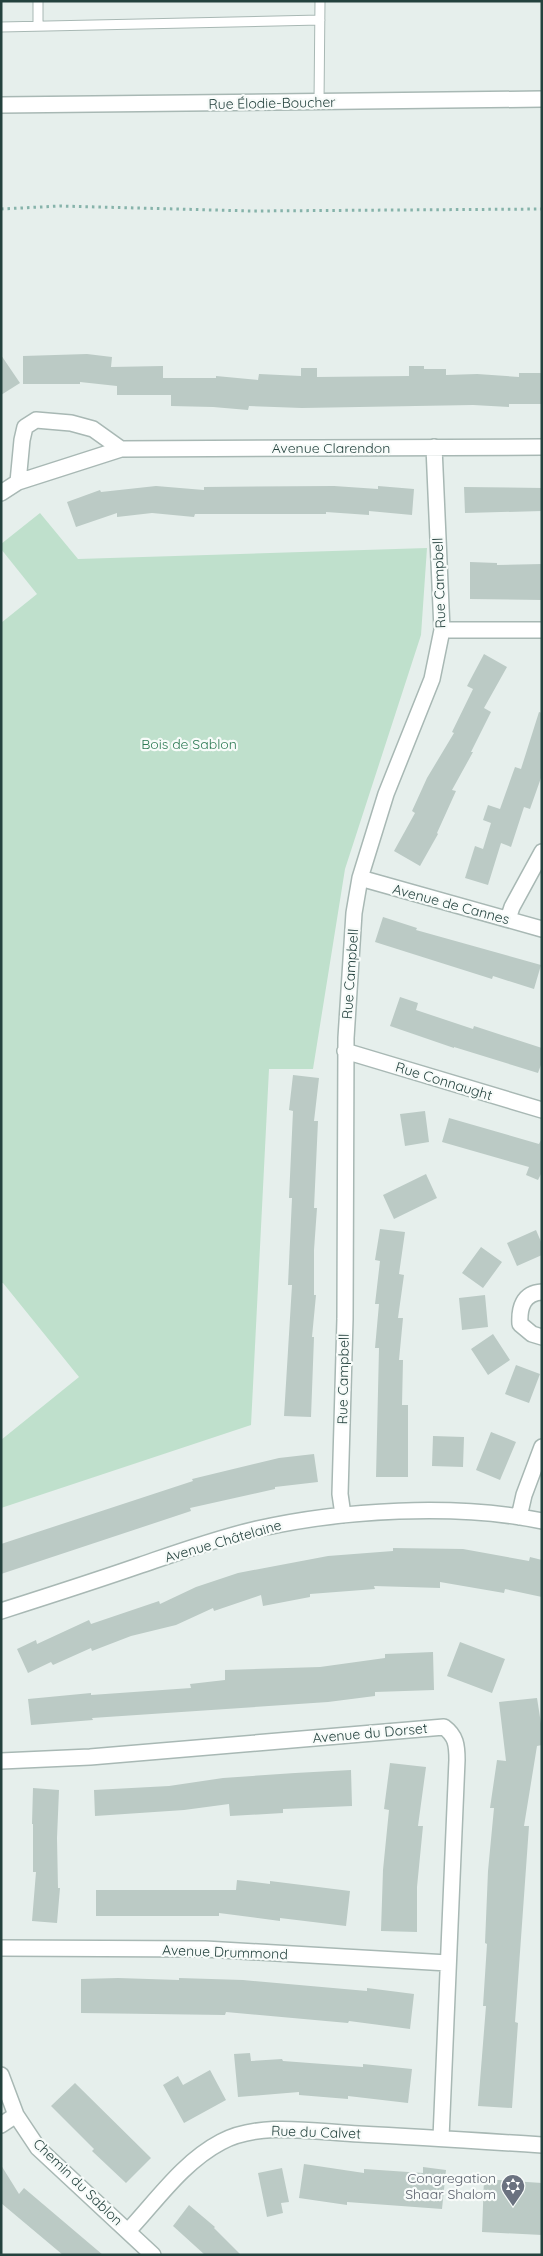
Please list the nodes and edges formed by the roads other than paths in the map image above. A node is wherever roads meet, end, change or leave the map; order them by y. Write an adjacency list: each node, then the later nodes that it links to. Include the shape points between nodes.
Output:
1 (38, 1): 4 (lane)
2 (320, 1): 3 (lane)
3 (320, 20): 4 (lane); 7 (lane)
4 (38, 26): 5 (lane)
5 (1, 27)
6 (542, 99): 7 (street, Rue Élodie-Boucher)
7 (319, 102): 8 (street, Rue Élodie-Boucher)
8 (1, 105)
9 (434, 447): 10 (street, Avenue Clarendon); 11 (street, Avenue Clarendon); 14 (street, Rue Campbell)
10 (542, 447)
11 (121, 450): 12 (street, Avenue Clarendon); 12 (street, via 93,429 36,420 25,427)
12 (18, 482): 13 (street, Avenue Clarendon)
13 (1, 493)
14 (442, 630): 15 (street); 17 (street, Rue Campbell, via 432,679 386,794)
15 (542, 630)
16 (542, 852): 18 (street)
17 (360, 878): 18 (street, Avenue de Cannes); 20 (street, Rue Campbell, via 353,922)
18 (508, 919): 19 (street, Avenue de Cannes)
19 (542, 929)
20 (346, 1051): 21 (street, Rue Connaught); 25 (street, Rue Campbell, via 345,1319 340,1494)
21 (542, 1110)
22 (542, 1292): 23 (street, via 527,1296 519,1310 520,1324 532,1334)
23 (542, 1337)
24 (542, 1447): 26 (street)
25 (343, 1515): 26 (street, Avenue Châtelaine, via 448,1512); 28 (street, Avenue Châtelaine, via 248,1532)
26 (519, 1516): 27 (street, Avenue Châtelaine)
27 (542, 1521)
28 (1, 1611)
29 (1, 1761): 31 (street, Avenue du Dorset, via 100,1756 444,1727 452,1733 457,1745)
30 (1, 1948): 31 (street, Avenue Drummond, via 205,1949)
31 (448, 1963): 35 (street, Avenue du Dorset)
32 (1, 2075): 33 (street, Chemin du Sablon)
33 (16, 2115): 34 (street); 37 (street, Chemin du Sablon, via 38,2148)
34 (1, 2124)
35 (441, 2138): 36 (street, Rue du Calvet); 37 (street, Rue du Calvet, via 282,2130 246,2132 193,2159)
36 (542, 2145)
37 (128, 2231): 38 (street, Chemin du Sablon)
38 (153, 2255)

